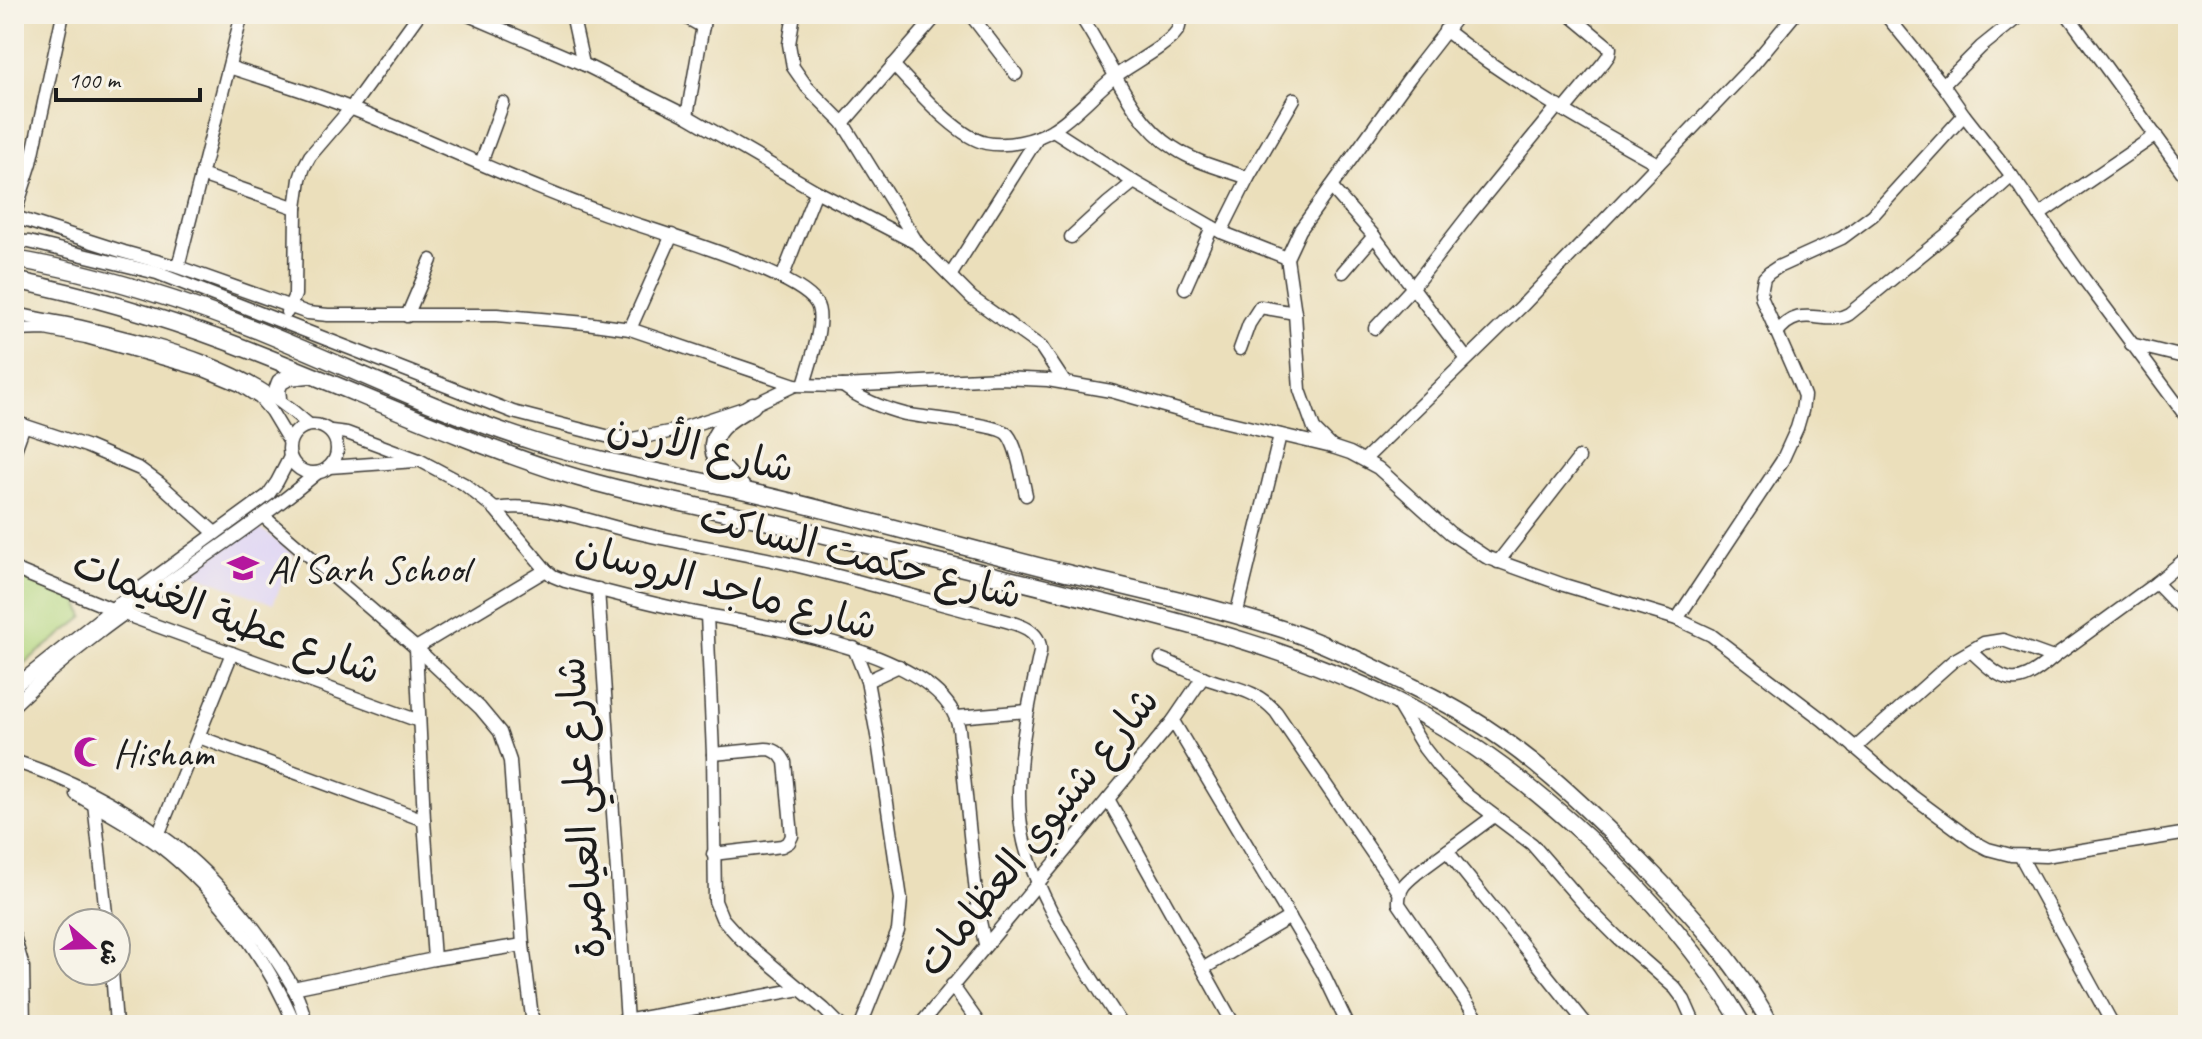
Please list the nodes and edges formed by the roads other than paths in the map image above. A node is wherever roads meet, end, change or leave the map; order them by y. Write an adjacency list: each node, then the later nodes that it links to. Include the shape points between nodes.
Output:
1 (63, 14): 47 (street)
2 (242, 14): 23 (street)
3 (417, 14): 29 (street)
4 (466, 14): 18 (street)
5 (572, 14): 21 (street)
6 (680, 14): 19 (street)
7 (794, 14): 33 (street, via 789,44 793,67)
8 (938, 14): 22 (street)
9 (970, 14): 24 (street)
10 (1079, 14): 25 (street)
11 (1177, 14): 25 (street, via 1178,31)
12 (1459, 14): 20 (street)
13 (1569, 14): 30 (street, via 1610,48 1604,62)
14 (1795, 14): 38 (street)
15 (1885, 14): 26 (street)
16 (2022, 14): 26 (street)
17 (2067, 14): 35 (street)
18 (488, 19): 21 (street)
19 (704, 20): 32 (street)
20 (1445, 30): 30 (street); 44 (street)
21 (583, 64): 32 (street)
22 (893, 65): 33 (street); 36 (street, via 971,138 994,144)
23 (229, 67): 29 (street); 39 (street)
24 (1016, 74)
25 (1115, 76): 34 (street); 41 (street, via 1138,111 1174,148)
26 (1943, 85): 31 (street)
27 (1294, 99): 41 (street)
28 (503, 103): 37 (street)
29 (351, 108): 37 (street); 46 (street, via 310,156)
30 (1561, 108): 38 (street); 63 (street)
31 (1964, 115): 40 (street); 73 (street, via 1873,215 1842,238 1764,278 1762,299)
32 (687, 116): 45 (street)
33 (843, 123): 54 (street)
34 (1053, 130): 36 (street); 43 (street)
35 (2156, 135): 42 (street); 48 (street)
36 (1038, 137): 60 (street)
37 (481, 163): 50 (street, via 607,215)
38 (1658, 164): 76 (street)
39 (201, 175): 46 (street); 58 (street)
40 (2012, 176): 48 (street); 73 (street, via 1849,314 1798,318)
41 (1248, 178): 49 (street)
42 (2188, 180)
43 (1134, 182): 49 (street); 52 (street)
44 (1331, 187): 51 (street); 55 (street)
45 (816, 191): 54 (street); 61 (street)
46 (296, 208): 65 (street, via 295,295)
47 (17, 215): 53 (street, via 20,232); 58 (street)
48 (2039, 215): 74 (street)
49 (1216, 229): 55 (street); 64 (street)
50 (672, 235): 61 (street); 71 (street)
51 (1374, 236): 59 (street); 63 (street)
52 (1071, 237)
53 (14, 240): 69 (street, via 157,273)
54 (918, 244): 60 (street)
55 (1287, 258): 67 (street)
56 (14, 259): 97 (highway, شارع الأردن, via 203,310 532,441)
57 (431, 260): 68 (street)
58 (178, 267): 65 (street)
59 (1343, 272)
60 (950, 276): 79 (street, via 1041,347)
61 (782, 278): 80 (street, via 811,296 820,310 820,327)
62 (14, 280): 78 (highway, شارع الأردن, via 136,311)
63 (1413, 287): 70 (street); 76 (street)
64 (1185, 288)
65 (290, 308): 68 (street, via 328,315); 69 (street)
66 (14, 313): 82 (street, via 213,364)
67 (1295, 313): 75 (street, via 1260,307); 90 (street, via 1300,390 1314,429)
68 (407, 316): 71 (street, via 526,317)
69 (283, 323): 83 (street, via 513,412 606,436 632,439 674,431)
70 (1375, 328)
71 (630, 329): 80 (street)
72 (14, 330): 89 (street, via 86,337 204,370 260,398)
73 (1777, 333): 112 (street, via 1804,396 1797,428 1782,461)
74 (2131, 344): 77 (street); 84 (street)
75 (1240, 349)
76 (1466, 358): 95 (street)
77 (2188, 358)
78 (309, 375): 82 (highway, via 284,379); 123 (highway, شارع الأردن, via 458,437 602,485 1176,621 1268,649)
79 (1065, 383): 81 (street, via 1000,378); 88 (street)
80 (799, 385): 81 (street); 83 (street)
81 (843, 386): 98 (street, via 885,408 1004,431 1011,439)
82 (278, 398): 86 (street)
83 (753, 405): 97 (highway, via 725,423 713,449 722,470)
84 (2188, 419)
85 (19, 424): 91 (street); 101 (street, via 140,469)
86 (308, 424): 87 (street); 89 (street)
87 (331, 431): 94 (street, شارع ماجد الروسان); 96 (street, via 337,445 334,460)
88 (1280, 435): 90 (street); 110 (street)
89 (289, 441): 92 (street)
90 (1332, 447): 95 (street)
91 (14, 453)
92 (290, 457): 96 (street, via 300,470); 101 (street, via 268,495)
93 (1579, 458): 103 (street)
94 (419, 460): 96 (street); 99 (street, شارع ماجد الروسان, via 464,484)
95 (1364, 460): 103 (street, via 1471,549)
96 (323, 470): 100 (street)
97 (746, 491): 110 (highway, شارع الأردن)
98 (1026, 495)
99 (495, 509): 105 (street, شارع ماجد الروسان); 125 (street, شارع حكمت الساكت, via 532,507 879,585 1015,623 1034,633 1041,644)
100 (263, 516): 108 (street); 113 (street)
101 (215, 533): 108 (street)
102 (2188, 557): 106 (street)
103 (1498, 562): 112 (street)
104 (14, 569): 108 (street, شارع عطية الغنيمات)
105 (546, 570): 107 (street, شارع ماجد الروسان); 113 (street)
106 (2156, 583): 111 (street); 117 (street)
107 (598, 589): 109 (street, شارع ماجد الروسان); 156 (street, شارع علي العياصرة)
108 (118, 612): 116 (street, شارع عطية الغنيمات); 122 (street); 124 (street)
109 (707, 615): 114 (street, شارع ماجد الروسان); 131 (street)
110 (1236, 616): 174 (highway, شارع الأردن, via 1284,630 1465,714 1549,775 1685,908)
111 (2188, 616)
112 (1677, 619): 130 (street, via 1723,643)
113 (416, 648): 127 (street); 149 (street, via 480,708 506,746)
114 (854, 648): 119 (street, شارع ماجد الروسان); 121 (street)
115 (1971, 651): 117 (street, via 1999,640); 117 (street, via 2009,680 2026,677); 130 (street)
116 (232, 653): 127 (street, شارع عطية الغنيمات); 129 (street)
117 (2053, 658)
118 (1161, 659): 120 (street)
119 (899, 666): 121 (street); 126 (street, شارع ماجد الروسان, via 941,694)
120 (1203, 677): 128 (street, شارع شتيوي العظامات); 144 (street, via 1245,690 1276,712)
121 (867, 681): 164 (street, via 901,912)
122 (14, 687)
123 (1396, 700): 136 (street, via 1438,766); 173 (highway, شارع الأردن, via 1489,757 1570,822 1651,903)
124 (14, 705)
125 (1028, 711): 126 (street); 143 (street, شارع حكمت الساكت, via 1020,818)
126 (957, 717): 148 (street)
127 (419, 721): 137 (street)
128 (1173, 721): 134 (street, شارع شتيوي العظامات); 146 (street)
129 (199, 737): 137 (street); 138 (street)
130 (1855, 748): 142 (street, via 1973,841)
131 (713, 754): 141 (street); 141 (street, via 766,749 780,755 792,836 784,845)
132 (14, 761): 135 (street, via 61,779)
133 (14, 770): 135 (street)
134 (1108, 799): 143 (street, شارع شتيوي العظامات); 151 (street)
135 (95, 800): 138 (street); 145 (street); 159 (street, via 160,847 215,900 265,965)
136 (1494, 816): 140 (street); 172 (street, via 1532,844 1584,904 1675,988)
137 (424, 820): 150 (street)
138 (159, 833): 154 (street, via 226,896)
139 (2188, 833): 142 (street)
140 (1447, 851): 144 (street); 171 (street)
141 (713, 854): 155 (street, via 715,901 722,918)
142 (2021, 857): 175 (street)
143 (1037, 883): 148 (street, شارع شتيوي العظامات); 167 (street, شارع حكمت الساكت)
144 (1399, 892): 170 (street, via 1399,904)
145 (105, 907)
146 (1290, 917): 151 (street); 169 (street)
147 (14, 936): 157 (street, via 23,967)
148 (985, 944): 152 (street, شارع شتيوي العظامات)
149 (523, 945): 150 (street); 161 (street)
150 (434, 959): 154 (street)
151 (1204, 968): 168 (street)
152 (952, 985): 165 (street, شارع شتيوي العظامات); 166 (street)
153 (113, 987): 158 (street)
154 (293, 988): 160 (street)
155 (801, 989): 156 (street); 163 (street)
156 (627, 1022): 162 (street)
157 (24, 1025)
158 (116, 1025)
159 (295, 1025)
160 (307, 1025)
161 (533, 1025)
162 (603, 1025)
163 (840, 1025)
164 (861, 1025)
165 (920, 1025)
166 (980, 1025)
167 (1122, 1025)
168 (1234, 1025)
169 (1348, 1025)
170 (1482, 1025)
171 (1587, 1025)
172 (1695, 1025)
173 (1743, 1025)
174 (1771, 1025)
175 (2113, 1025)

